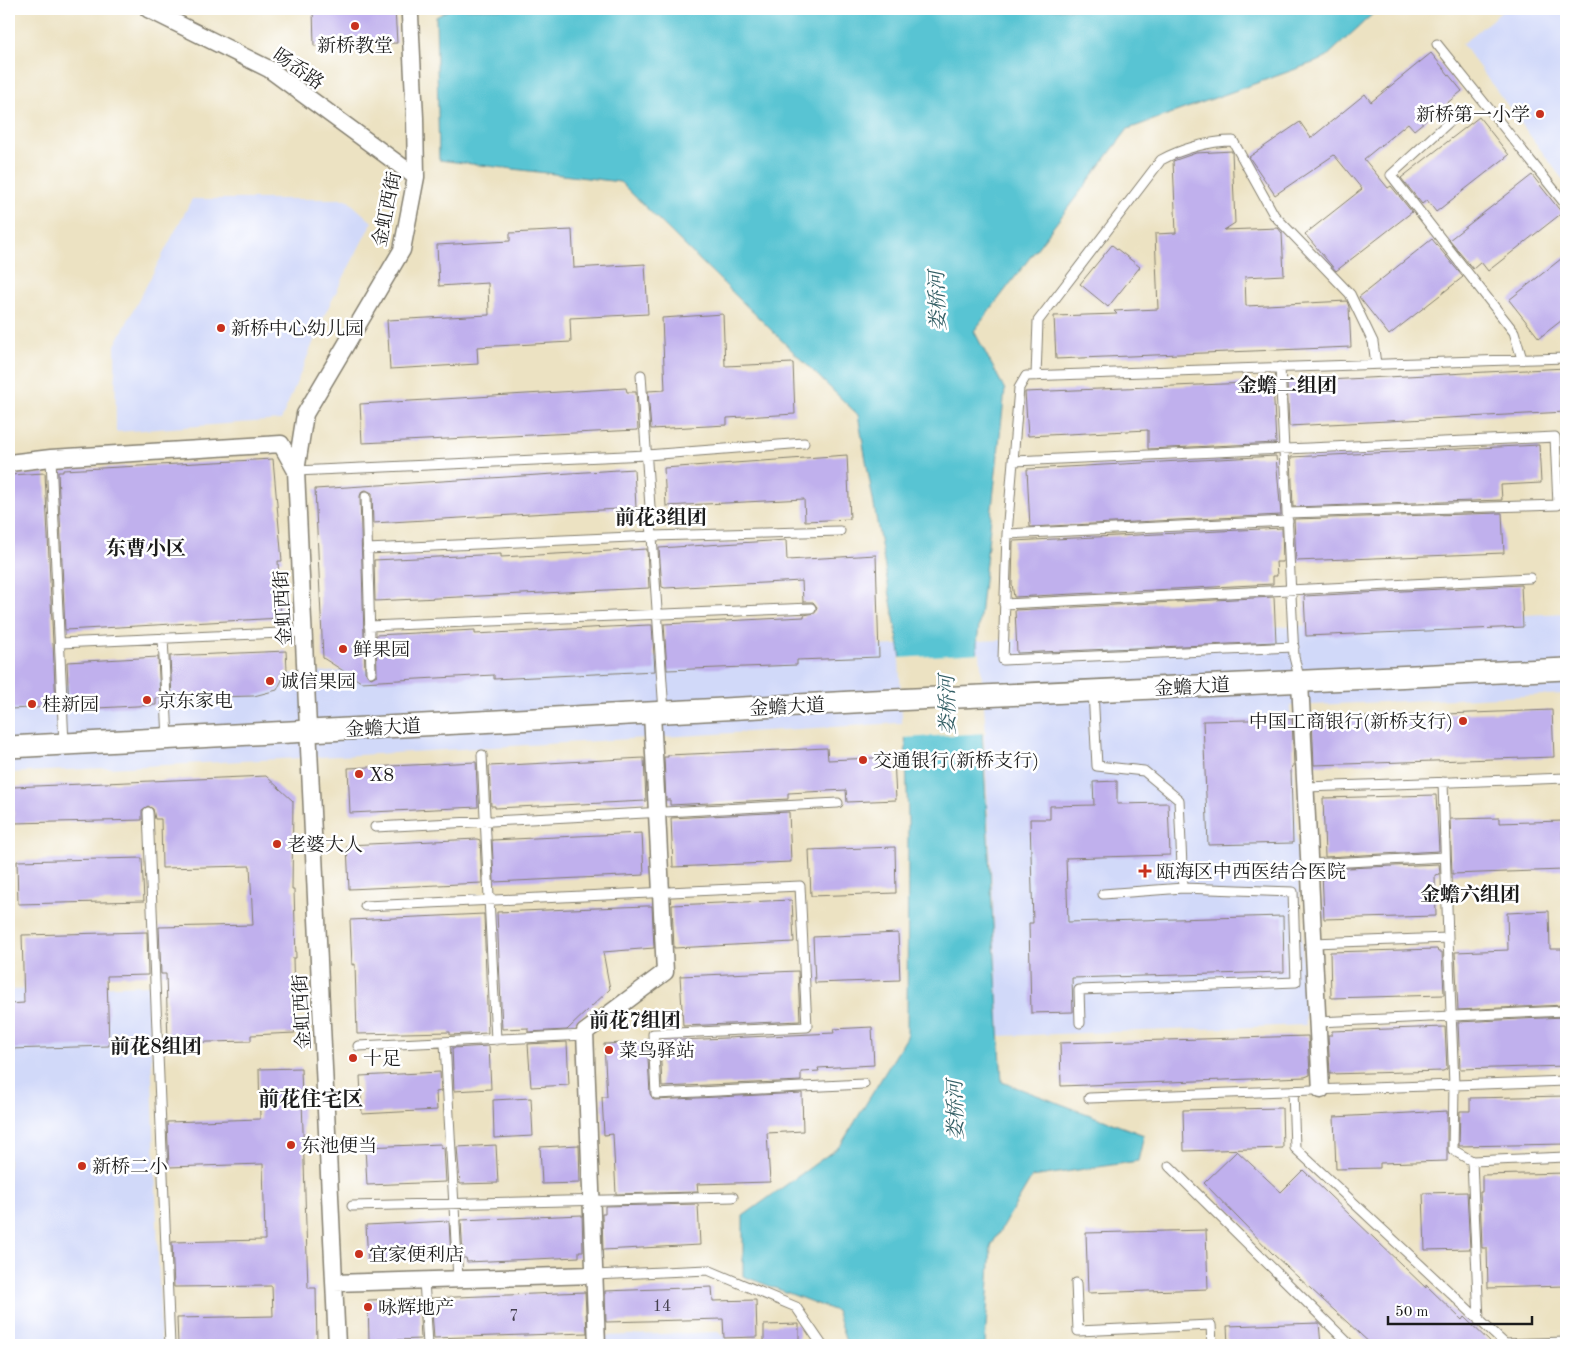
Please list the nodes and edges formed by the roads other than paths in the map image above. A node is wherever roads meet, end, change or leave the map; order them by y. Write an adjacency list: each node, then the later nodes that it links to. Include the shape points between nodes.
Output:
1 (148, 9): 5 (street, 旸岙路, via 269,69)
2 (410, 16): 5 (street, 金虹西街)
3 (1437, 44): 6 (lane)
4 (1460, 112): 8 (lane, via 1391,175 1514,332)
5 (416, 177): 19 (street, 金虹西街, via 402,250 305,414)
6 (1566, 205)
7 (1566, 358): 8 (lane)
8 (1522, 359): 9 (lane)
9 (1376, 364): 10 (lane); 12 (lane, via 1374,342 1350,294 1274,216 1233,141 1220,141 1161,160 1038,321)
10 (1280, 367): 12 (lane); 14 (lane)
11 (640, 375): 15 (lane)
12 (1036, 376): 17 (lane, via 1026,376 1019,388)
13 (804, 443): 15 (lane)
14 (1284, 448): 17 (lane); 21 (lane); 21 (lane, via 1555,437 1558,504)
15 (647, 455): 19 (lane); 24 (lane)
16 (51, 458): 18 (street); 19 (street, via 281,444); 34 (lane)
17 (1014, 462): 23 (lane)
18 (9, 463)
19 (296, 471): 32 (street, 金虹西街)
20 (366, 496): 25 (lane)
21 (1287, 517): 23 (lane); 27 (lane)
22 (840, 531): 24 (lane)
23 (1007, 534): 28 (lane)
24 (653, 536): 25 (lane); 30 (lane)
25 (367, 549): 31 (lane)
26 (1530, 578): 27 (lane)
27 (1291, 590): 28 (lane); 35 (lane)
28 (1004, 604): 35 (lane, via 1003,660)
29 (811, 608): 30 (lane)
30 (658, 613): 31 (lane); 40 (lane)
31 (370, 626): 37 (lane)
32 (304, 632): 33 (lane); 41 (street, 金虹西街)
33 (163, 638): 34 (lane); 42 (lane)
34 (61, 643): 43 (lane)
35 (1294, 647): 38 (lane)
36 (1566, 669): 38 (street, 金蟾大道)
37 (371, 672)
38 (1300, 682): 39 (street, 金蟾大道); 48 (street)
39 (1093, 691): 40 (street, 金蟾大道); 56 (lane, via 1097,766 1144,771 1180,800)
40 (658, 712): 41 (street, 金蟾大道); 51 (street)
41 (308, 731): 42 (street, 金蟾大道); 87 (street, 金虹西街)
42 (168, 739): 43 (street, 金蟾大道)
43 (64, 744): 44 (street, 金蟾大道)
44 (9, 747)
45 (482, 755): 52 (lane)
46 (1566, 778): 47 (lane)
47 (1443, 782): 48 (lane); 54 (lane)
48 (1306, 787): 55 (street)
49 (838, 802): 51 (lane)
50 (148, 812): 91 (lane)
51 (657, 812): 52 (lane); 57 (street)
52 (485, 821): 53 (lane); 59 (lane)
53 (375, 827)
54 (1445, 857): 55 (lane); 61 (lane)
55 (1310, 864): 62 (street)
56 (1183, 888): 58 (lane); 66 (lane, via 1293,892 1296,982 1080,990)
57 (661, 893): 59 (lane); 67 (street, via 665,972); 72 (lane, via 800,886 807,1026 653,1034 656,1094)
58 (1103, 894)
59 (489, 900): 60 (lane); 68 (lane)
60 (365, 906)
61 (1448, 938): 62 (lane); 64 (lane)
62 (1313, 943): 65 (street)
63 (1566, 1011): 64 (lane)
64 (1451, 1016): 65 (lane); 73 (lane)
65 (1317, 1022): 74 (street)
66 (1080, 1023)
67 (585, 1035): 68 (lane); 81 (street)
68 (496, 1040): 69 (lane)
69 (444, 1043): 70 (lane); 82 (lane)
70 (358, 1046)
71 (1566, 1081): 73 (lane)
72 (864, 1084)
73 (1454, 1085): 74 (lane); 78 (lane, via 1453,1150)
74 (1321, 1090): 75 (lane)
75 (1293, 1091): 76 (lane); 89 (lane, via 1295,1148)
76 (1089, 1098)
77 (1566, 1157): 78 (lane)
78 (1472, 1161): 89 (lane)
79 (1169, 1166): 97 (lane)
80 (733, 1197): 81 (lane)
81 (591, 1201): 82 (lane); 84 (street)
82 (454, 1205): 83 (lane); 85 (lane)
83 (352, 1206)
84 (594, 1275): 85 (street); 94 (street); 95 (lane, via 708,1270 796,1307)
85 (458, 1279): 86 (street)
86 (424, 1280): 87 (street); 93 (lane)
87 (334, 1283): 92 (street, 金虹西街)
88 (1076, 1283): 96 (lane, via 1078,1331 1211,1325)
89 (1479, 1321): 90 (lane, via 1505,1344)
90 (1566, 1342)
91 (170, 1345)
92 (337, 1345)
93 (428, 1345)
94 (596, 1345)
95 (822, 1345)
96 (1212, 1345)
97 (1350, 1345)

